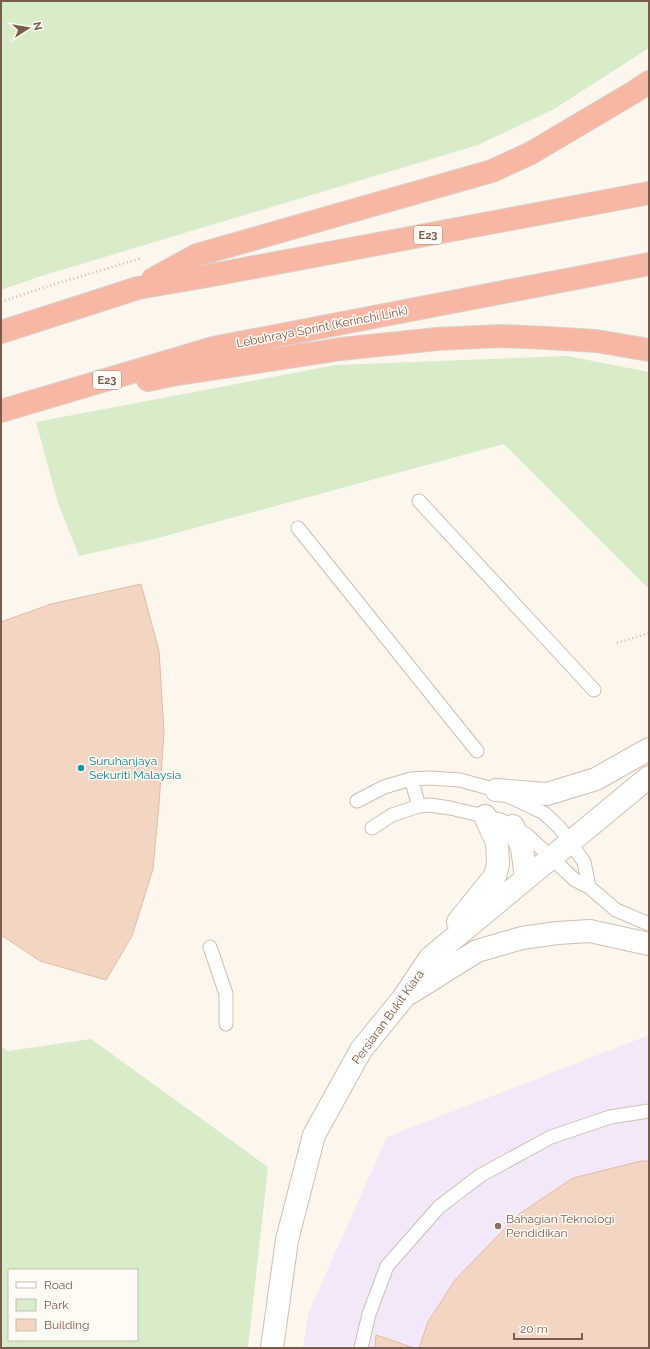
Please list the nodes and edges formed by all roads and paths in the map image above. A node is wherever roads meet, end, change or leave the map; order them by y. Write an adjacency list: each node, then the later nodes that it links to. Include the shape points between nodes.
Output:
1 (649, 82): 4 (highway, via 531,153 492,171 197,255)
2 (649, 193): 4 (highway, E23)
3 (649, 264): 7 (highway, Lebuhraya Sprint (Kerinchi Link) / E23, via 213,348)
4 (138, 288): 5 (highway, E23)
5 (1, 332)
6 (649, 350): 7 (highway, via 596,341 547,338 500,336 437,339 341,349 172,375)
7 (1, 411)
8 (419, 501): 12 (lane)
9 (298, 528): 14 (lane)
10 (649, 632): 11 (path)
11 (617, 643)
12 (594, 690)
13 (649, 749): 17 (street, via 596,779 547,794)
14 (477, 751)
15 (649, 777): 23 (street, Persiaran Bukit Kiara)
16 (411, 779): 17 (lane, via 460,780); 18 (lane, via 384,787); 19 (lane)
17 (496, 790): 23 (lane, via 544,813 560,828)
18 (357, 801)
19 (419, 806): 20 (lane, via 450,808); 22 (lane, via 392,815)
20 (485, 816): 21 (lane); 30 (street, via 497,844 498,864 495,876)
21 (513, 826): 24 (lane, via 528,835); 25 (street, via 522,848)
22 (372, 828)
23 (569, 842): 24 (street, Persiaran Bukit Kiara); 26 (lane, via 584,862)
24 (551, 857): 25 (street, Persiaran Bukit Kiara); 26 (lane, via 575,880)
25 (526, 878): 30 (street, Persiaran Bukit Kiara)
26 (589, 887): 27 (lane, via 616,910)
27 (649, 924)
28 (649, 944): 31 (street, via 590,931 522,938 477,951)
29 (210, 947): 32 (lane, via 226,994)
30 (430, 958): 31 (street, Persiaran Bukit Kiara)
31 (404, 997): 34 (street, Persiaran Bukit Kiara, via 362,1050 314,1135 287,1240)
32 (226, 1024)
33 (649, 1111): 35 (lane, via 610,1118 551,1137 481,1175 439,1207 387,1266 369,1314)
34 (272, 1348)
35 (361, 1348)

